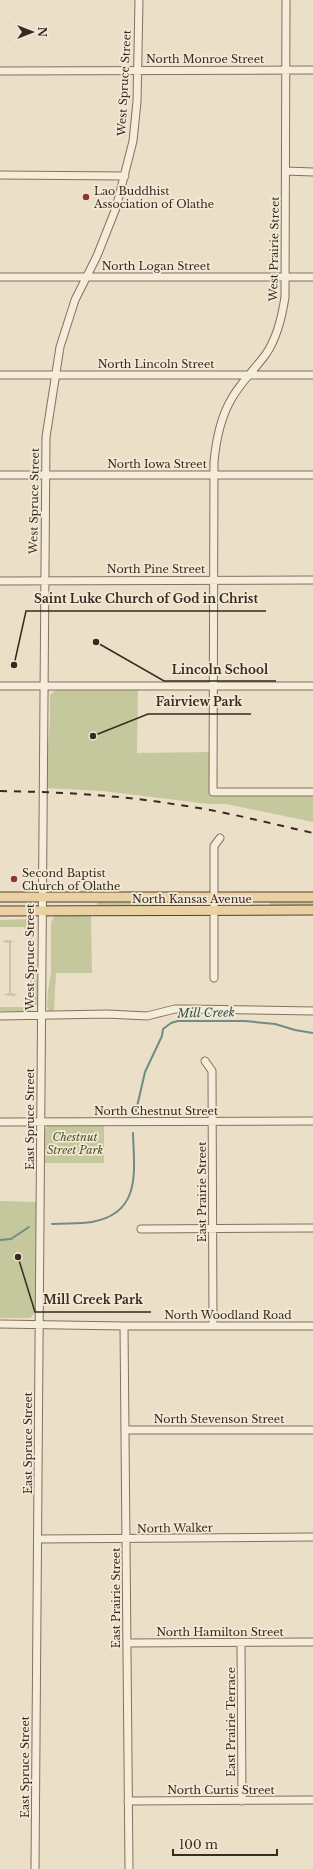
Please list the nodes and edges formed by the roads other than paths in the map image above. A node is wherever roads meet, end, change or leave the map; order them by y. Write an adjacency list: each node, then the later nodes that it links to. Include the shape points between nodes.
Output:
1 (139, 0): 3 (street, West Spruce Street)
2 (286, 0): 4 (street, West Prairie Street)
3 (138, 70): 4 (street, North Monroe Street); 6 (street, North Monroe Street); 10 (street, West Spruce Street, via 133,141)
4 (285, 70): 5 (street, North Monroe Street); 7 (street, West Prairie Street)
5 (313, 70)
6 (0, 71)
7 (286, 171): 8 (street); 13 (street, West Prairie Street)
8 (313, 172)
9 (0, 175): 10 (street)
10 (125, 176): 12 (street, West Spruce Street, via 105,239)
11 (0, 277): 12 (street, North Logan Street)
12 (86, 277): 13 (street, North Logan Street); 16 (street, West Spruce Street, via 68,321)
13 (286, 277): 14 (street, North Logan Street); 17 (street, West Prairie Street, via 282,318 266,353)
14 (313, 277)
15 (0, 375): 16 (street, North Lincoln Street)
16 (55, 375): 17 (street, North Lincoln Street); 20 (street, West Spruce Street, via 46,437)
17 (249, 375): 18 (street, North Lincoln Street); 21 (street, West Prairie Street, via 231,399 219,427 215,444)
18 (313, 375)
19 (0, 475): 20 (street, North Iowa Street)
20 (44, 475): 21 (street, North Iowa Street); 23 (street, West Spruce Street)
21 (214, 475): 22 (street, North Iowa Street); 24 (street, West Prairie Street)
22 (313, 475)
23 (44, 580): 24 (street, North Pine Street); 26 (street, North Pine Street); 28 (street, West Spruce Street)
24 (213, 580): 25 (street, North Pine Street); 29 (street, West Prairie Street)
25 (313, 580)
26 (0, 581)
27 (0, 686): 28 (street)
28 (43, 686): 29 (street); 33 (street, West Spruce Street)
29 (213, 686): 30 (street); 31 (street, West Prairie Street, via 212,792)
30 (313, 686)
31 (313, 792)
32 (220, 838): 34 (street, via 214,846)
33 (41, 897): 34 (main road, North Kansas Avenue); 36 (main road, North Kansas Avenue); 39 (street, West Spruce Street)
34 (214, 897): 35 (main road, North Kansas Avenue); 40 (street)
35 (313, 897)
36 (0, 898)
37 (313, 910): 40 (main road, North Kansas Avenue)
38 (0, 911): 39 (main road, North Kansas Avenue)
39 (41, 911): 40 (main road, North Kansas Avenue); 44 (street, West Spruce Street)
40 (214, 911): 41 (street)
41 (214, 978)
42 (313, 1011): 44 (street, via 187,1008 147,1016)
43 (0, 1016): 44 (street)
44 (41, 1016): 47 (street, East Spruce Street)
45 (206, 1061): 48 (street, East Prairie Street, via 212,1071)
46 (0, 1122): 47 (street, North Chestnut Street)
47 (41, 1122): 48 (street, North Chestnut Street); 54 (street, East Spruce Street)
48 (213, 1122): 49 (street, North Chestnut Street); 50 (street, East Prairie Street)
49 (313, 1122)
50 (213, 1228): 51 (street); 52 (street); 56 (street, East Prairie Street)
51 (313, 1228)
52 (141, 1229)
53 (0, 1324): 54 (street, North Woodland Road)
54 (40, 1324): 55 (street, North Woodland Road); 61 (street, East Spruce Street)
55 (124, 1326): 56 (street, North Woodland Road); 58 (street, East Prairie Street)
56 (212, 1326): 57 (street, North Woodland Road)
57 (313, 1326)
58 (126, 1430): 59 (street, North Stevenson Street); 62 (street, East Prairie Street)
59 (313, 1430)
60 (313, 1537): 62 (street, North Walker)
61 (38, 1539): 62 (street, North Walker); 69 (street, East Spruce Street)
62 (127, 1539): 64 (street, East Prairie Street)
63 (313, 1642): 65 (street, North Hamilton Street)
64 (127, 1643): 65 (street, North Hamilton Street); 67 (street, East Prairie Street)
65 (241, 1643): 68 (street, East Prairie Terrace)
66 (313, 1800): 68 (street, North Curtis Street)
67 (128, 1801): 68 (street, North Curtis Street); 70 (street, East Prairie Street)
68 (242, 1801)
69 (35, 1869)
70 (128, 1869)

